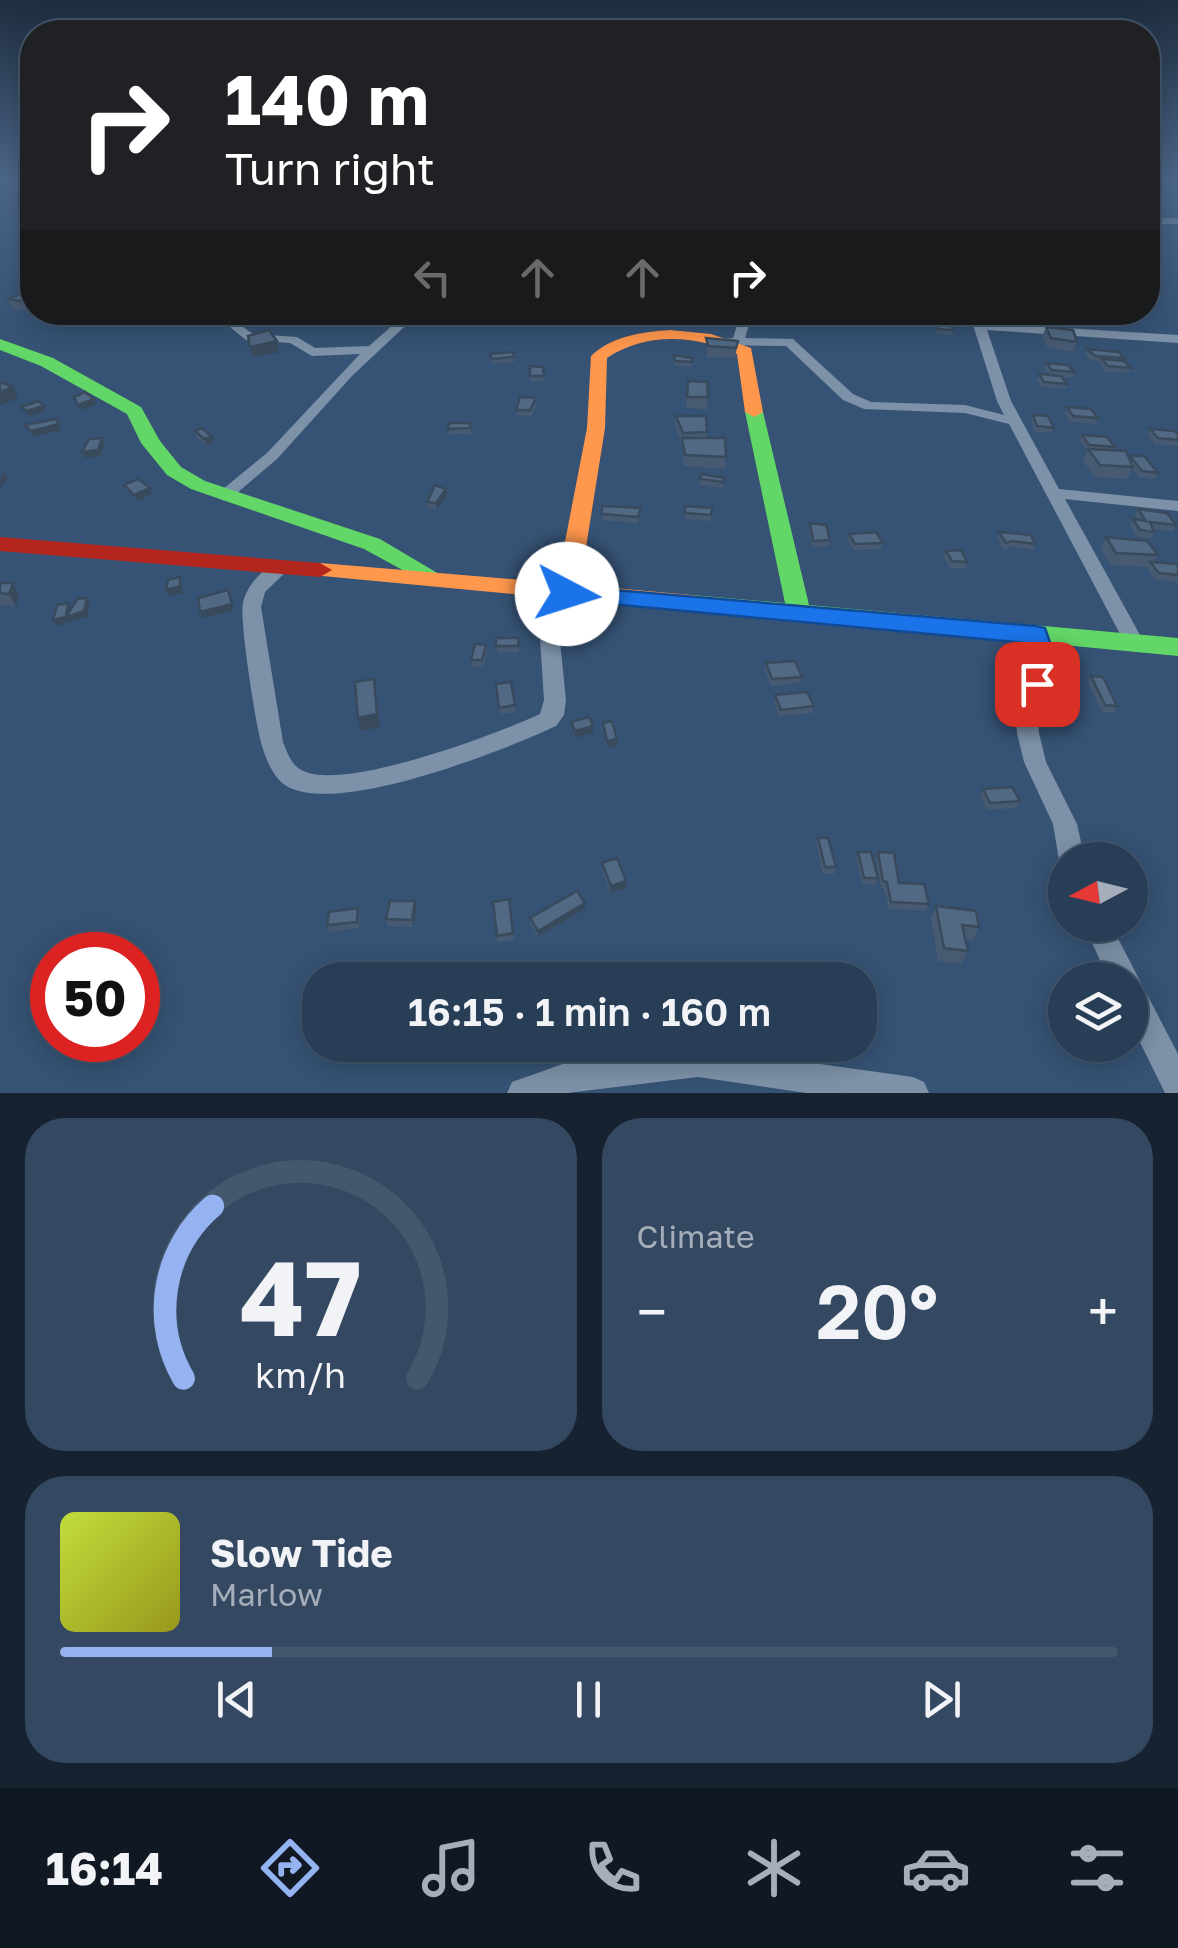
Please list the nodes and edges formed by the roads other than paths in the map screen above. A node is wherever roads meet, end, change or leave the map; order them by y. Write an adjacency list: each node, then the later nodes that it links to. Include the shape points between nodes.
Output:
1 (237, 325): 9 (street, via 250,336 292,340 312,352)
2 (400, 325): 9 (street)
3 (740, 325): 7 (street)
4 (980, 325): 10 (street)
5 (1038, 325): 6 (street)
6 (1178, 339)
7 (732, 342): 10 (street, via 789,342 848,397 869,406 965,409); 17 (street, via 635,338 614,342 599,356 596,428); 18 (street, via 745,351)
8 (0, 344): 12 (street, via 44,360 135,411 174,470)
9 (373, 350): 12 (street, via 272,456)
10 (1017, 422): 11 (street)
11 (1053, 493): 13 (street); 20 (street)
12 (224, 496): 16 (street, via 372,544)
13 (1178, 506)
14 (0, 544): 15 (street)
15 (283, 566): 16 (street); 17 (street, via 256,589 251,607 272,742 278,762 298,781 322,784 429,765 548,720 555,700)
16 (436, 578): 17 (street)
17 (556, 593): 18 (street)
18 (799, 613): 19 (street)
19 (1036, 635): 20 (street); 22 (street, via 1046,668 1028,733)
20 (1135, 644): 21 (street)
21 (1178, 647)
22 (1068, 842)
23 (1148, 1027): 24 (street)
24 (1178, 1086)
25 (523, 1093): 26 (street, via 574,1075 698,1062)
26 (912, 1093)

